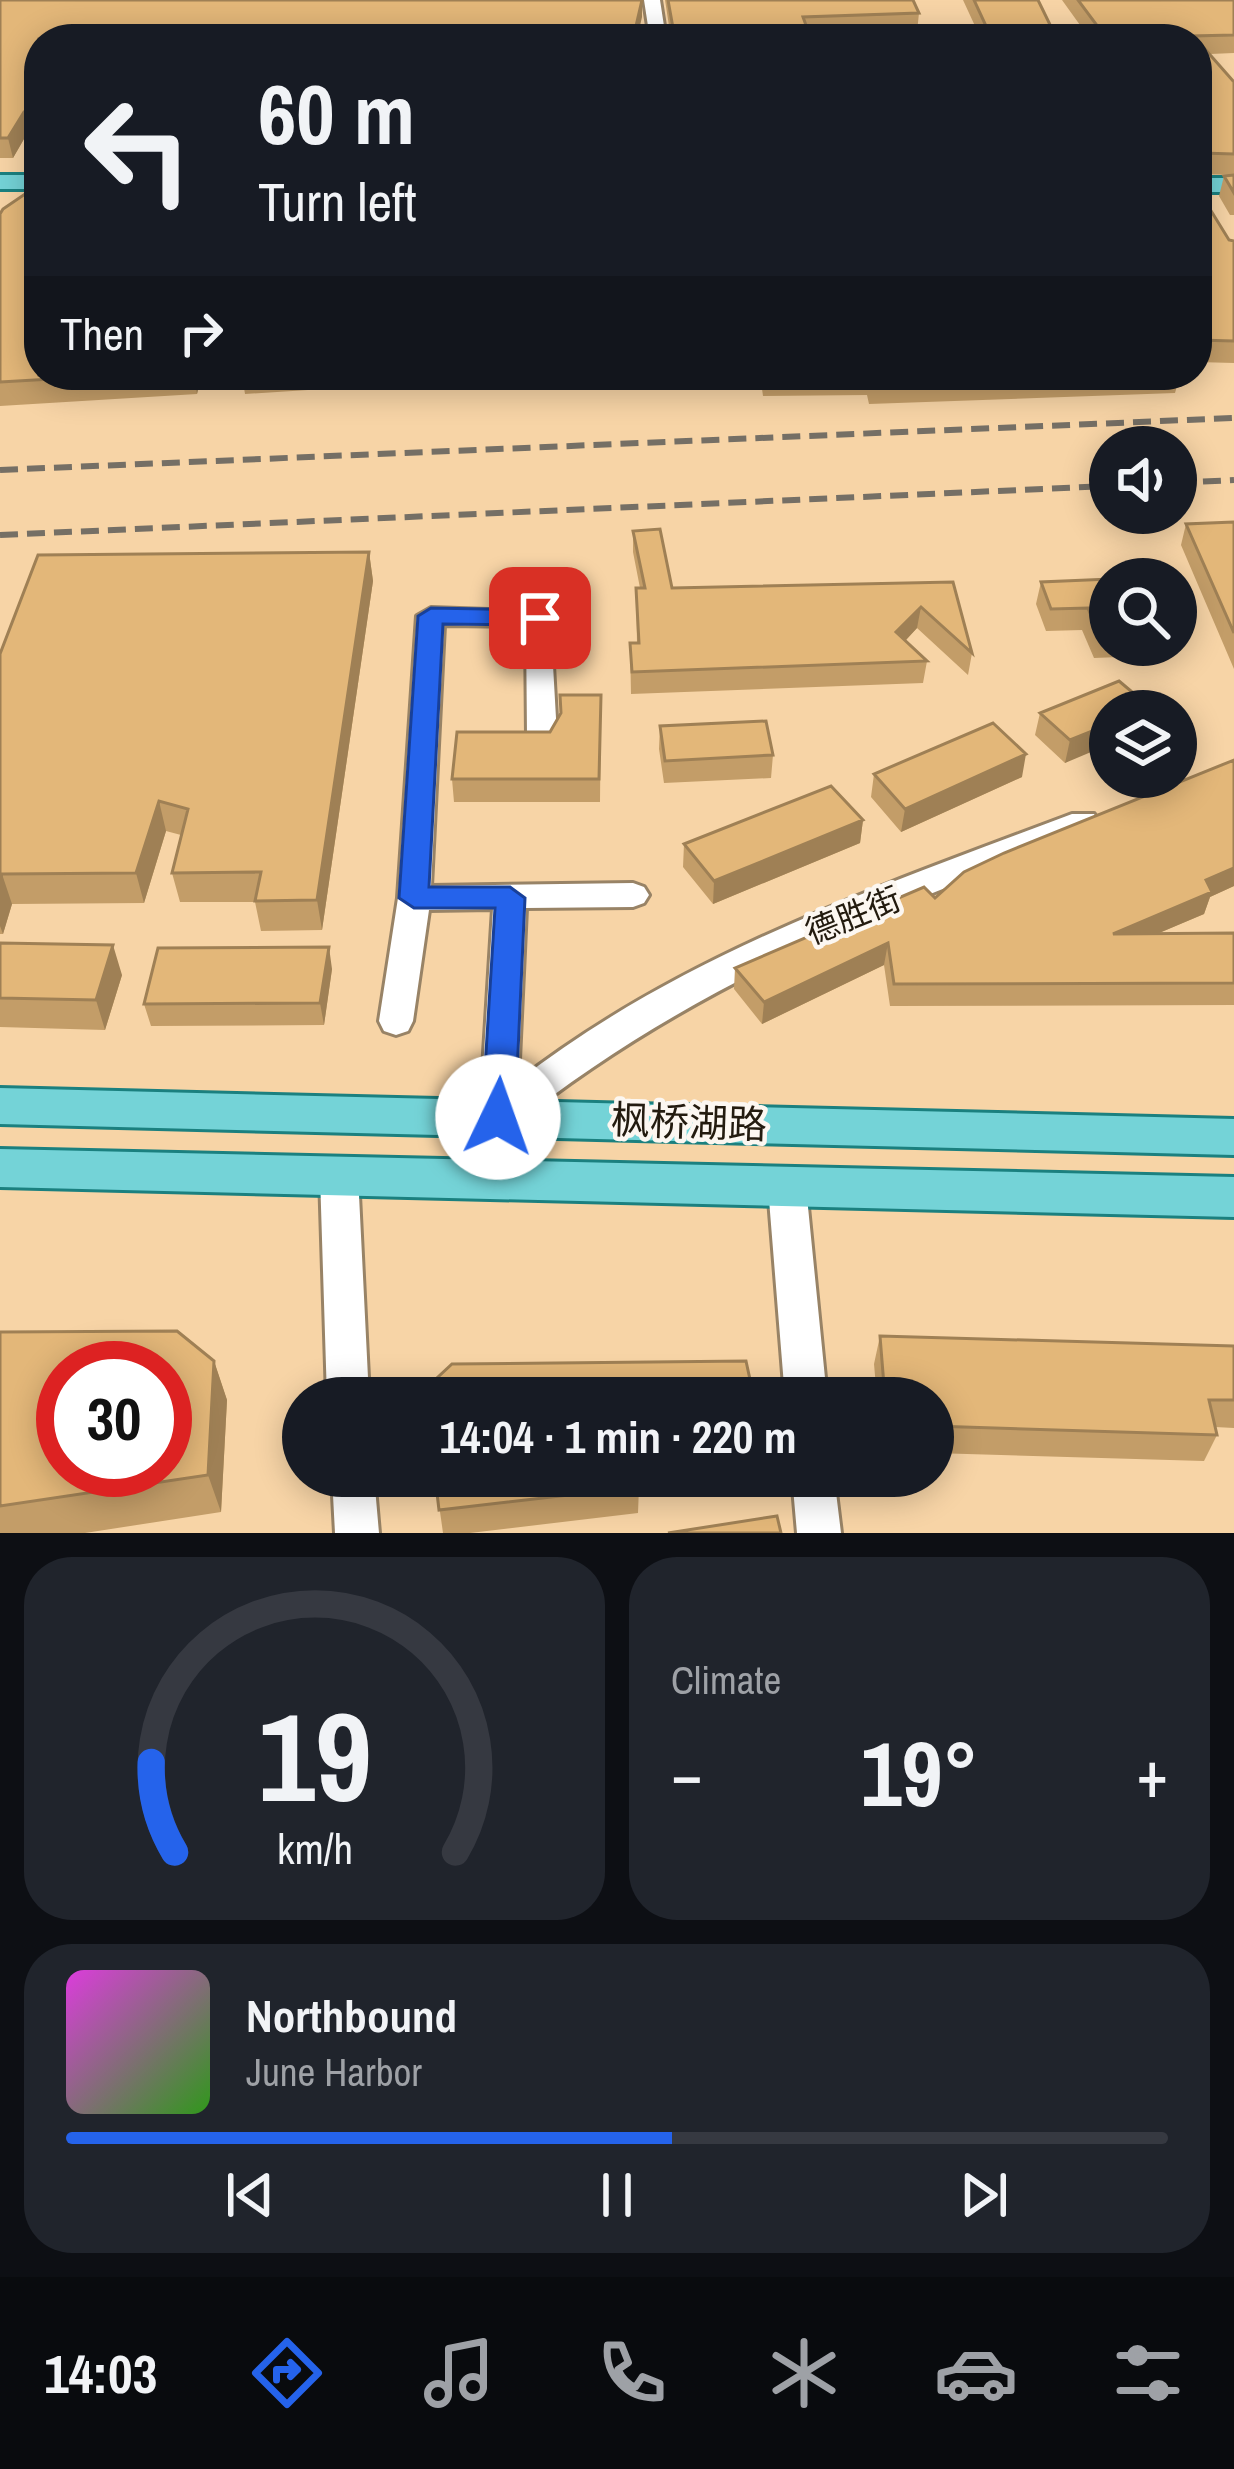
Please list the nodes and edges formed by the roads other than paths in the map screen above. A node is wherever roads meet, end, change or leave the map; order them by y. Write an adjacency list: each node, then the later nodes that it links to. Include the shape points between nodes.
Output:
1 (542, 736): 4 (street, via 540,618 431,616)
2 (1112, 811): 8 (street, 德胜街, via 734,963 556,1066)
3 (633, 896): 5 (street)
4 (414, 898): 5 (street); 6 (street)
5 (510, 898): 8 (street)
6 (396, 1021)
7 (0, 1106): 8 (main road, 枫桥湖路)
8 (498, 1117): 9 (main road, 枫桥湖路)
9 (1234, 1137)
10 (0, 1168): 11 (main road, 枫桥湖路)
11 (339, 1175): 12 (main road, 枫桥湖路); 14 (street)
12 (787, 1186): 13 (main road, 枫桥湖路); 15 (street)
13 (1234, 1197)
14 (348, 1377)
15 (804, 1377)
16 (354, 1497): 18 (street)
17 (815, 1497): 19 (street)
18 (357, 1533)
19 (819, 1533)

